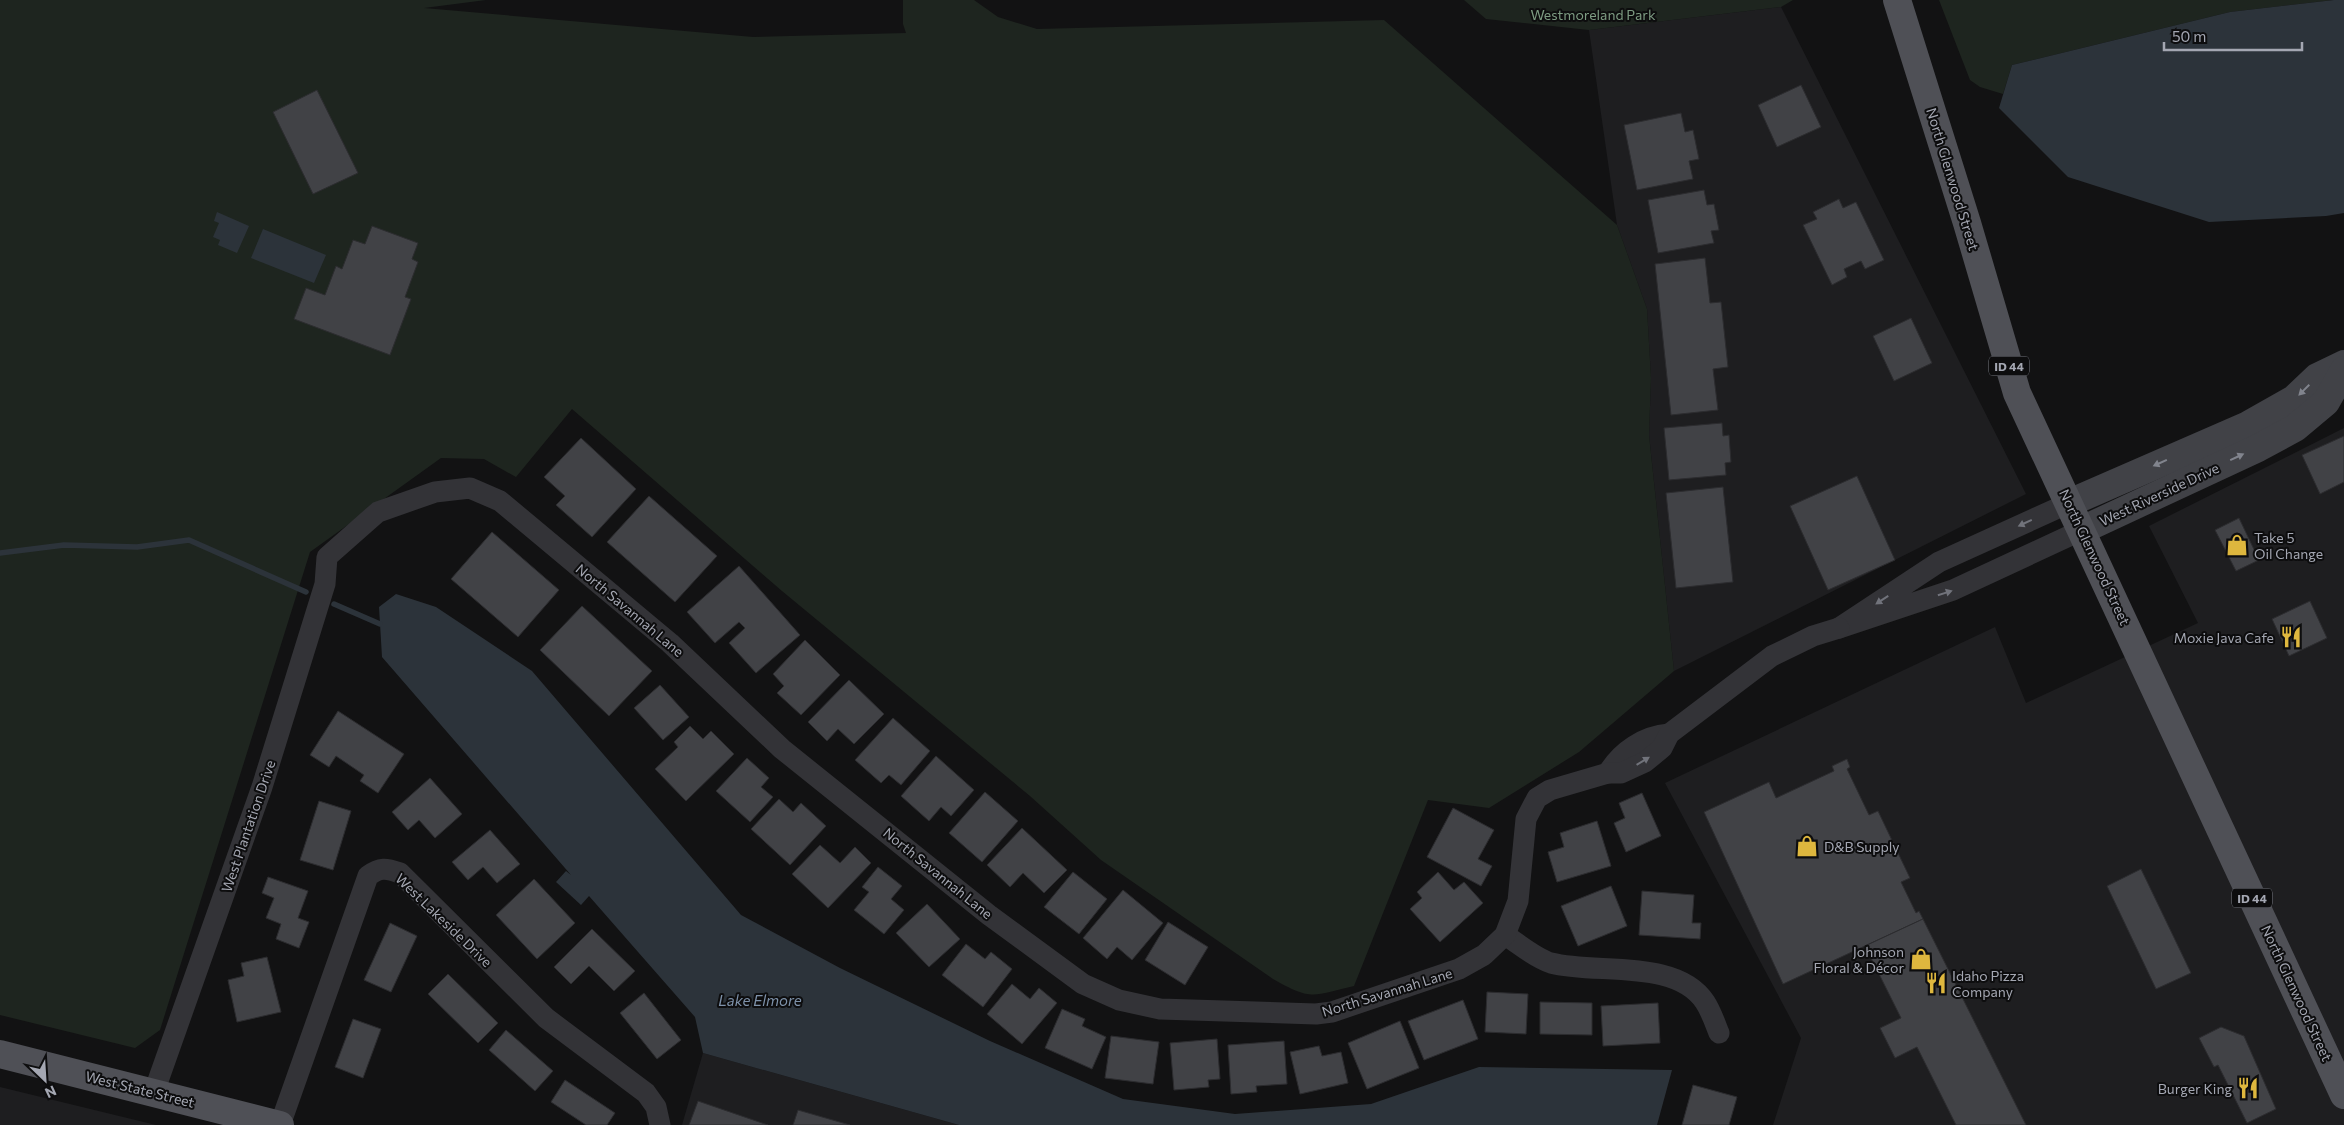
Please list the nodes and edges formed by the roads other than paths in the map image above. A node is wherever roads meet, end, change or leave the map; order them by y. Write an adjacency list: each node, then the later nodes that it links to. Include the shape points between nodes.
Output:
1 (1898, 0): 4 (main road, North Glenwood Street / ID 44, via 2017,393)
2 (2344, 364): 4 (street, West Riverside Drive, one-way to 4, via 2317,376 2294,399 2248,425)
3 (2344, 370): 5 (street, West Riverside Drive, one-way to 3, via 2295,428 2326,402)
4 (2069, 502): 5 (main road, North Glenwood Street / ID 44); 7 (street, West Riverside Drive, one-way to 7, via 1939,562)
5 (2082, 530): 7 (street, West Riverside Drive, one-way to 5, via 1953,590); 13 (main road, North Glenwood Street / ID 44)
6 (327, 557): 9 (street, North Savannah Lane, via 378,512 435,492 470,488 500,502 670,643 798,761 989,915 1084,984 1118,1000 1160,1009 1300,1015 1332,1012 1459,969 1484,955); 12 (street, West Plantation Drive, via 325,584 262,787)
7 (1839, 628): 8 (street, West Riverside Drive, via 1813,636 1772,656 1669,734 1662,748 1645,762 1621,773 1608,773 1550,790)
8 (1537, 798): 9 (street, North Savannah Lane, via 1526,819 1518,901)
9 (1505, 935): 10 (street, via 1548,962 1567,967 1660,973 1681,981 1704,1001)
10 (1719, 1033)
11 (0, 1054): 12 (main road, West State Street)
12 (154, 1092): 14 (main road, West State Street)
13 (2344, 1095)
14 (280, 1125): 15 (street, West Lakeside Drive, via 368,876 385,867 400,873 546,1018 646,1093 656,1107)
15 (660, 1125)

